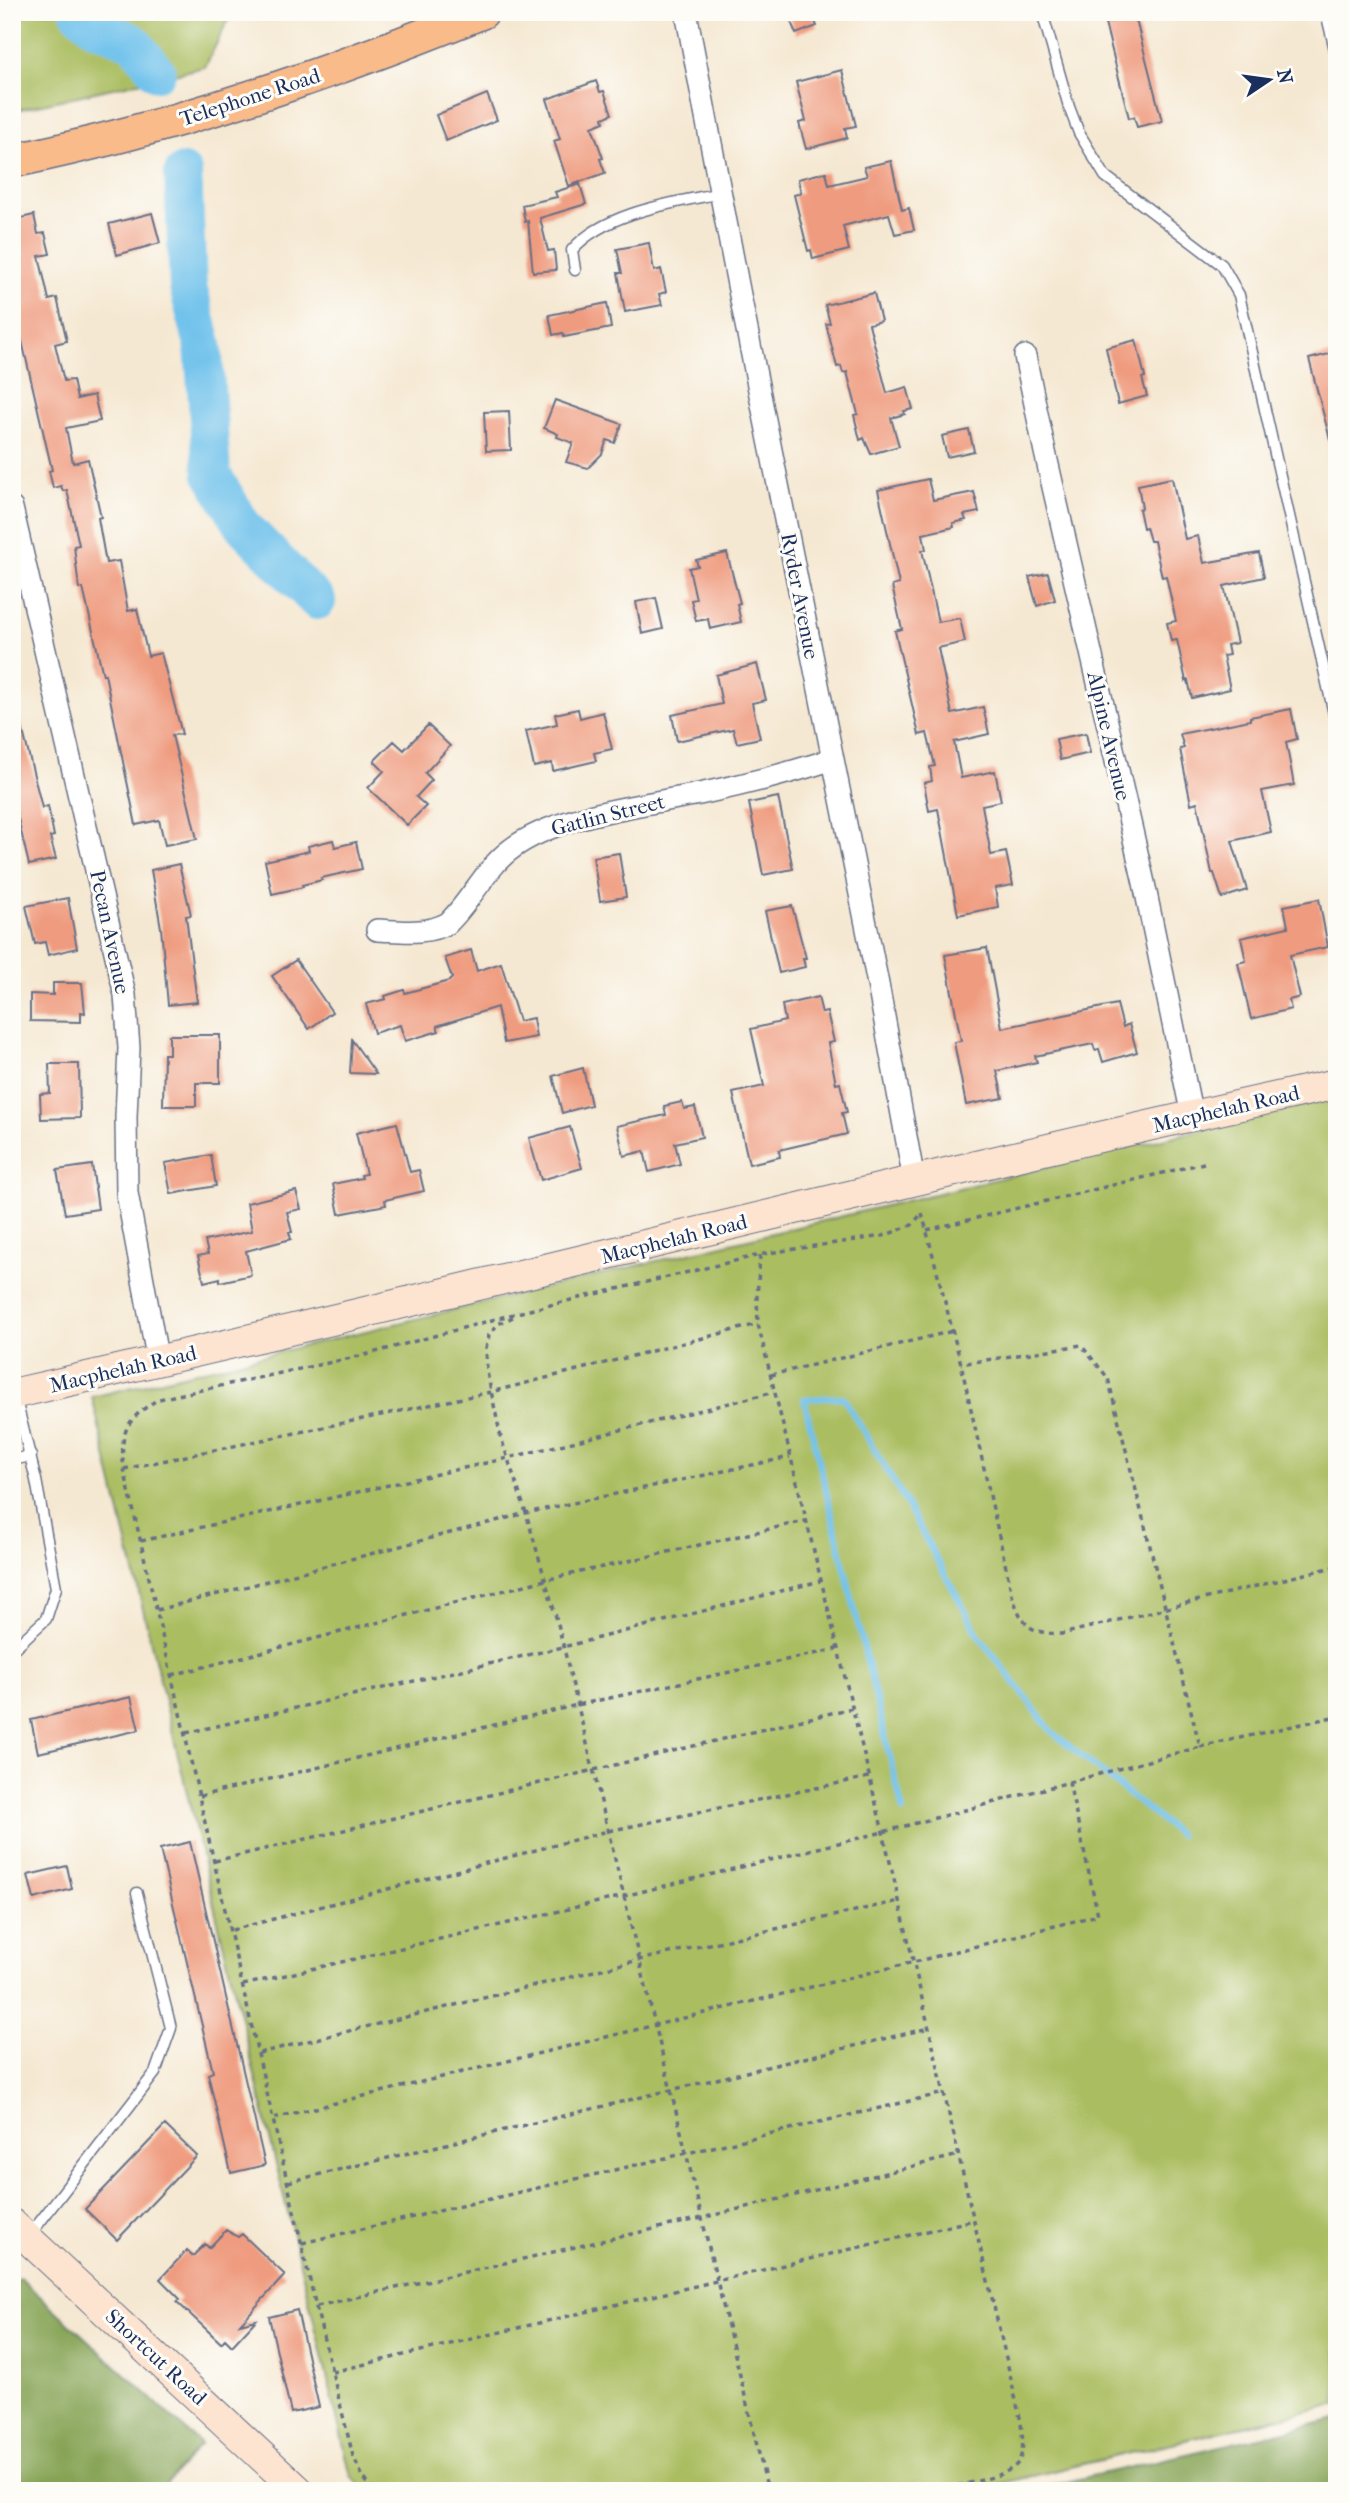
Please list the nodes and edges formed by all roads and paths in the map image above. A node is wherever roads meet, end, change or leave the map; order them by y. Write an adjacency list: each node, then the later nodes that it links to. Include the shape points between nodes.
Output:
1 (482, 12): 6 (main road, Telephone Road, via 263,95)
2 (686, 12): 7 (street, Ryder Avenue)
3 (1042, 12): 11 (lane, via 1069,107 1105,176 1222,265 1239,295)
4 (1326, 12): 5 (lane)
5 (1337, 58)
6 (12, 161)
7 (720, 193): 8 (lane, via 656,207 585,235 572,250); 12 (street, Ryder Avenue)
8 (575, 270)
9 (1025, 356): 15 (street, Alpine Avenue)
10 (12, 508): 24 (street, Pecan Avenue, via 125,995 127,1193)
11 (1337, 727)
12 (833, 760): 13 (street, Gatlin Street, via 552,827 509,850 449,923 419,932); 17 (street, Ryder Avenue)
13 (377, 930)
14 (1337, 1084): 15 (street, Macphelah Road)
15 (1192, 1116): 17 (street, Macphelah Road)
16 (1204, 1163): 19 (path)
17 (914, 1180): 18 (path); 24 (street, Macphelah Road)
18 (922, 1213): 19 (path); 20 (path, via 912,1225 883,1236)
19 (927, 1230): 23 (path)
20 (760, 1255): 21 (path); 22 (path)
21 (520, 1312): 27 (path, via 489,1335); 34 (path, via 365,1355 159,1399 136,1413 127,1429 121,1447)
22 (758, 1324): 26 (path); 27 (path)
23 (953, 1331): 25 (path); 26 (path)
24 (158, 1362): 29 (street, Macphelah Road)
25 (961, 1364): 41 (path, via 1081,1345 1108,1378); 41 (path, via 1012,1595 1029,1628 1062,1634)
26 (770, 1375): 28 (path)
27 (491, 1392): 32 (path); 34 (path)
28 (774, 1392): 31 (path); 32 (path)
29 (13, 1394): 30 (lane)
30 (31, 1456): 33 (lane); 45 (lane, via 56,1588 46,1619)
31 (790, 1457): 35 (path); 36 (path)
32 (508, 1458): 35 (path); 37 (path)
33 (12, 1460)
34 (124, 1469): 37 (path)
35 (526, 1513): 39 (path); 42 (path)
36 (805, 1521): 39 (path); 40 (path)
37 (141, 1541): 42 (path)
38 (1337, 1566): 41 (path)
39 (545, 1580): 43 (path); 46 (path)
40 (820, 1581): 43 (path); 44 (path)
41 (1166, 1607): 51 (path)
42 (157, 1610): 46 (path)
43 (563, 1647): 47 (path); 50 (path)
44 (837, 1648): 47 (path); 48 (path)
45 (12, 1650)
46 (172, 1675): 50 (path)
47 (577, 1705): 52 (path); 55 (path)
48 (852, 1708): 52 (path); 53 (path)
49 (1337, 1716): 51 (path)
50 (186, 1733): 55 (path)
51 (1200, 1747): 54 (path)
52 (593, 1771): 56 (path); 58 (path)
53 (869, 1777): 56 (path); 57 (path)
54 (1069, 1782): 57 (path); 64 (path, via 1098,1915)
55 (200, 1797): 58 (path)
56 (608, 1831): 60 (path); 62 (path)
57 (883, 1832): 60 (path); 61 (path)
58 (215, 1861): 62 (path)
59 (137, 1893): 77 (lane, via 171,2028 155,2073)
60 (624, 1896): 63 (path); 65 (path)
61 (899, 1901): 63 (path); 64 (path)
62 (231, 1930): 65 (path)
63 (639, 1960): 66 (path); 68 (path)
64 (914, 1962): 66 (path); 67 (path)
65 (243, 1985): 68 (path)
66 (654, 2025): 69 (path); 71 (path)
67 (929, 2028): 69 (path); 70 (path)
68 (259, 2053): 71 (path)
69 (671, 2090): 72 (path); 74 (path)
70 (944, 2093): 72 (path); 73 (path)
71 (274, 2118): 74 (path)
72 (686, 2153): 75 (path); 78 (path)
73 (959, 2155): 75 (path); 76 (path)
74 (288, 2182): 78 (path)
75 (702, 2218): 79 (path); 80 (path)
76 (974, 2220): 79 (path); 85 (path, via 1023,2447 1018,2464 1002,2474)
77 (20, 2231): 82 (street, Shortcut Road)
78 (302, 2243): 80 (path)
79 (716, 2280): 81 (path); 84 (path)
80 (316, 2306): 81 (path)
81 (332, 2372): 83 (path, via 353,2456)
82 (299, 2491)
83 (374, 2491)
84 (768, 2491)
85 (930, 2491)

